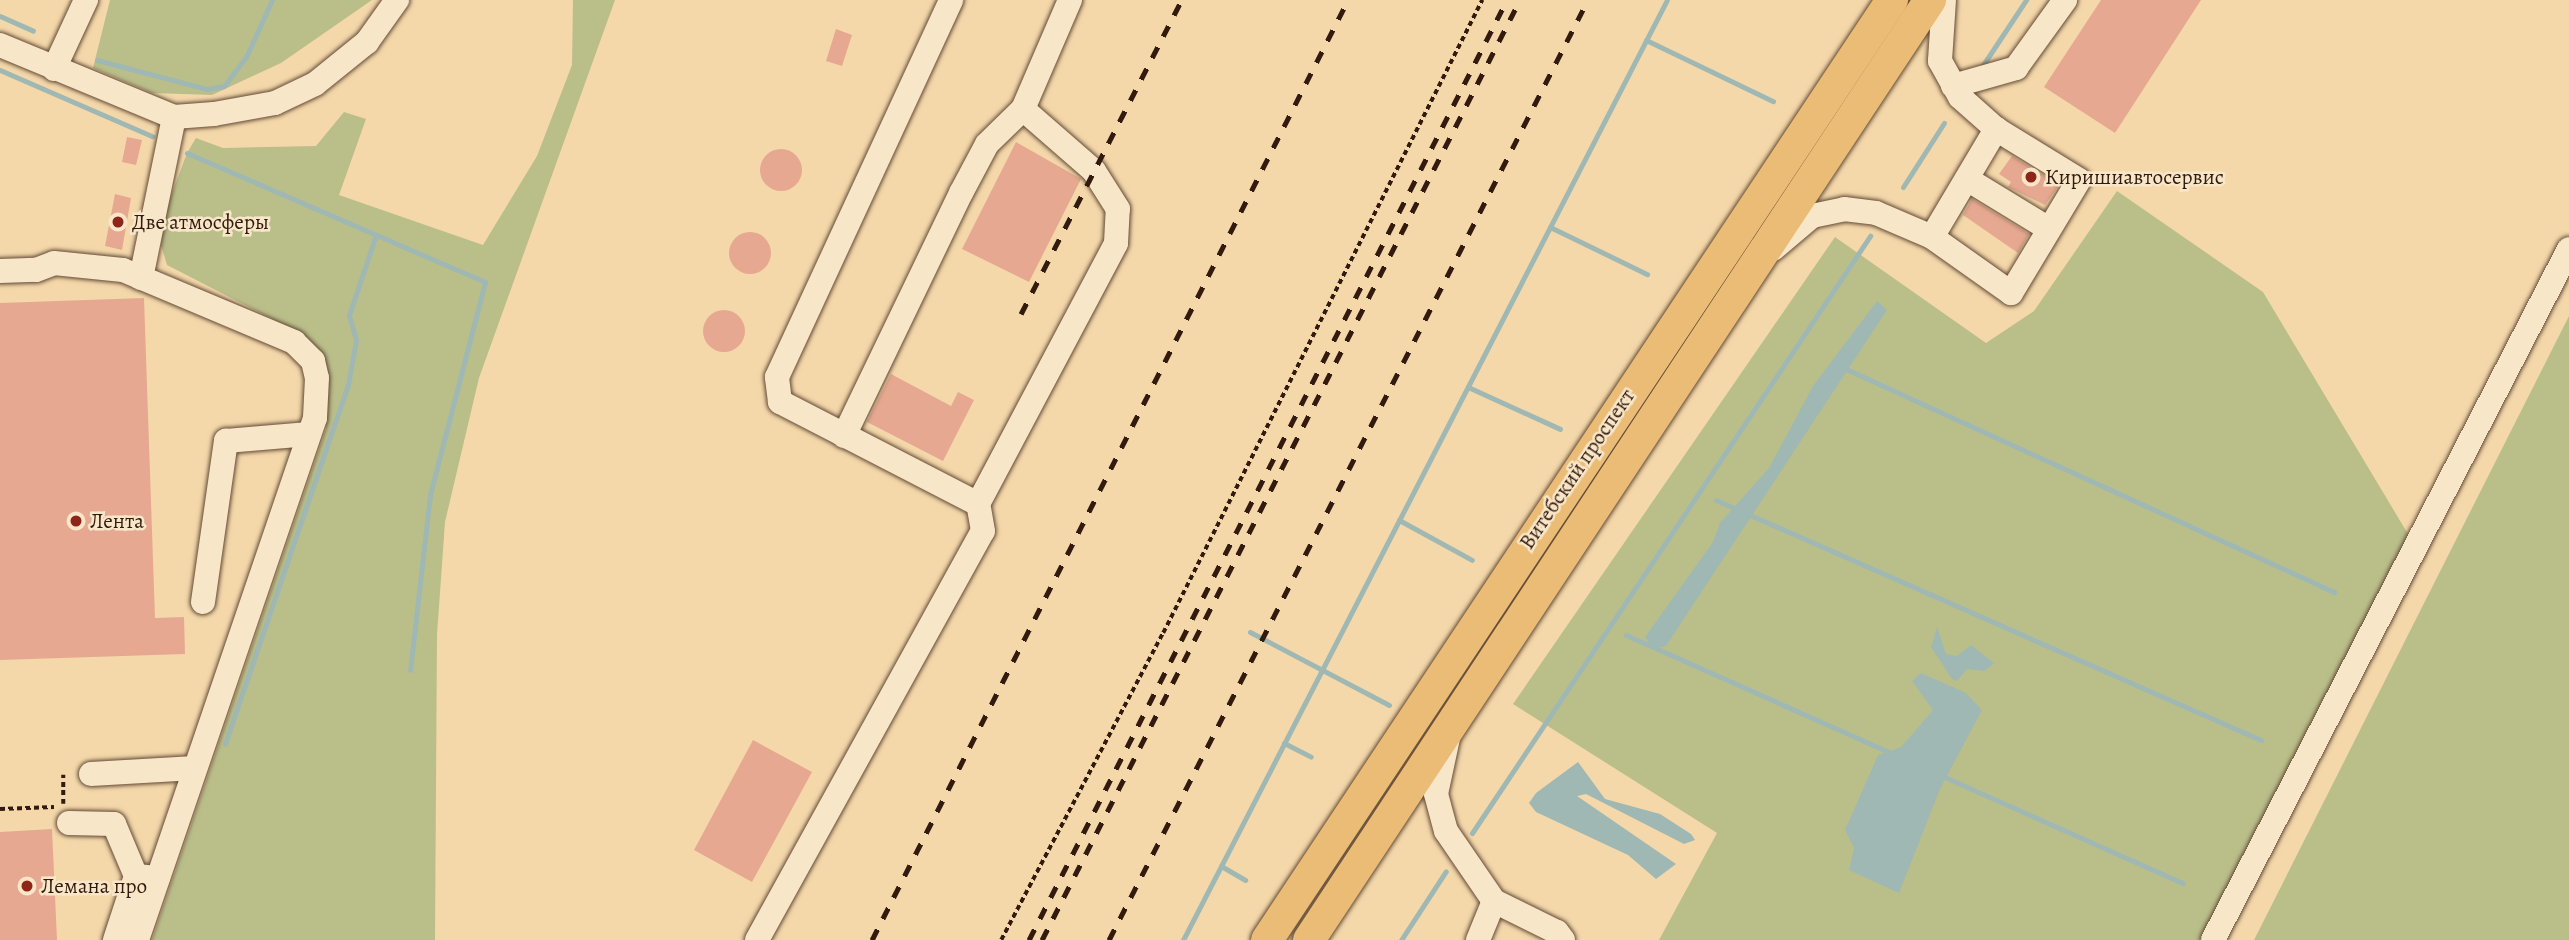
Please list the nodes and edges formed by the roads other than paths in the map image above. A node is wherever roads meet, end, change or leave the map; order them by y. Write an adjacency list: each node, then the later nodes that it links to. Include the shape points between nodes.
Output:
1 (86, 0): 10 (street)
2 (397, 0): 13 (street, via 367,42 315,84 275,103)
3 (951, 0): 23 (street, via 777,377 780,402)
4 (1070, 0): 12 (street)
5 (1892, 0): 35 (main road, Витебский проспект)
6 (1930, 0): 19 (main road, Витебский проспект)
7 (1944, 0): 11 (street, via 1940,61)
8 (2065, 0): 11 (street, via 2016,68)
9 (0, 45): 10 (street)
10 (54, 69): 13 (street)
11 (1952, 86): 14 (street)
12 (1023, 109): 23 (street, via 987,144); 24 (street, via 1094,171 1118,209 1116,243)
13 (174, 117): 21 (street)
14 (1996, 130): 15 (street); 16 (street, via 2079,180)
15 (1967, 179): 16 (street); 17 (street)
16 (2049, 229): 17 (street, via 2011,293)
17 (1932, 237): 19 (street, via 1876,213 1826,211 1812,216)
18 (2569, 250): 39 (street)
19 (1752, 268): 26 (main road, Витебский проспект)
20 (0, 271): 21 (street, via 36,270 52,278 122,284)
21 (141, 278): 22 (street, via 250,321 306,352 317,378)
22 (309, 434): 25 (street, via 226,441); 27 (street)
23 (844, 436): 24 (street)
24 (978, 504): 34 (street, via 983,531)
25 (203, 602)
26 (1452, 717): 31 (street, via 1437,811 1475,879); 36 (main road, Витебский проспект)
27 (195, 768): 28 (street); 30 (street)
28 (91, 774)
29 (69, 822): 30 (street, via 114,824)
30 (147, 877): 32 (street); 33 (street)
31 (1494, 901): 37 (street); 38 (street, via 1546,925)
32 (115, 940)
33 (137, 940)
34 (757, 940)
35 (1267, 940)
36 (1309, 940)
37 (1478, 940)
38 (1563, 940)
39 (2213, 940)

